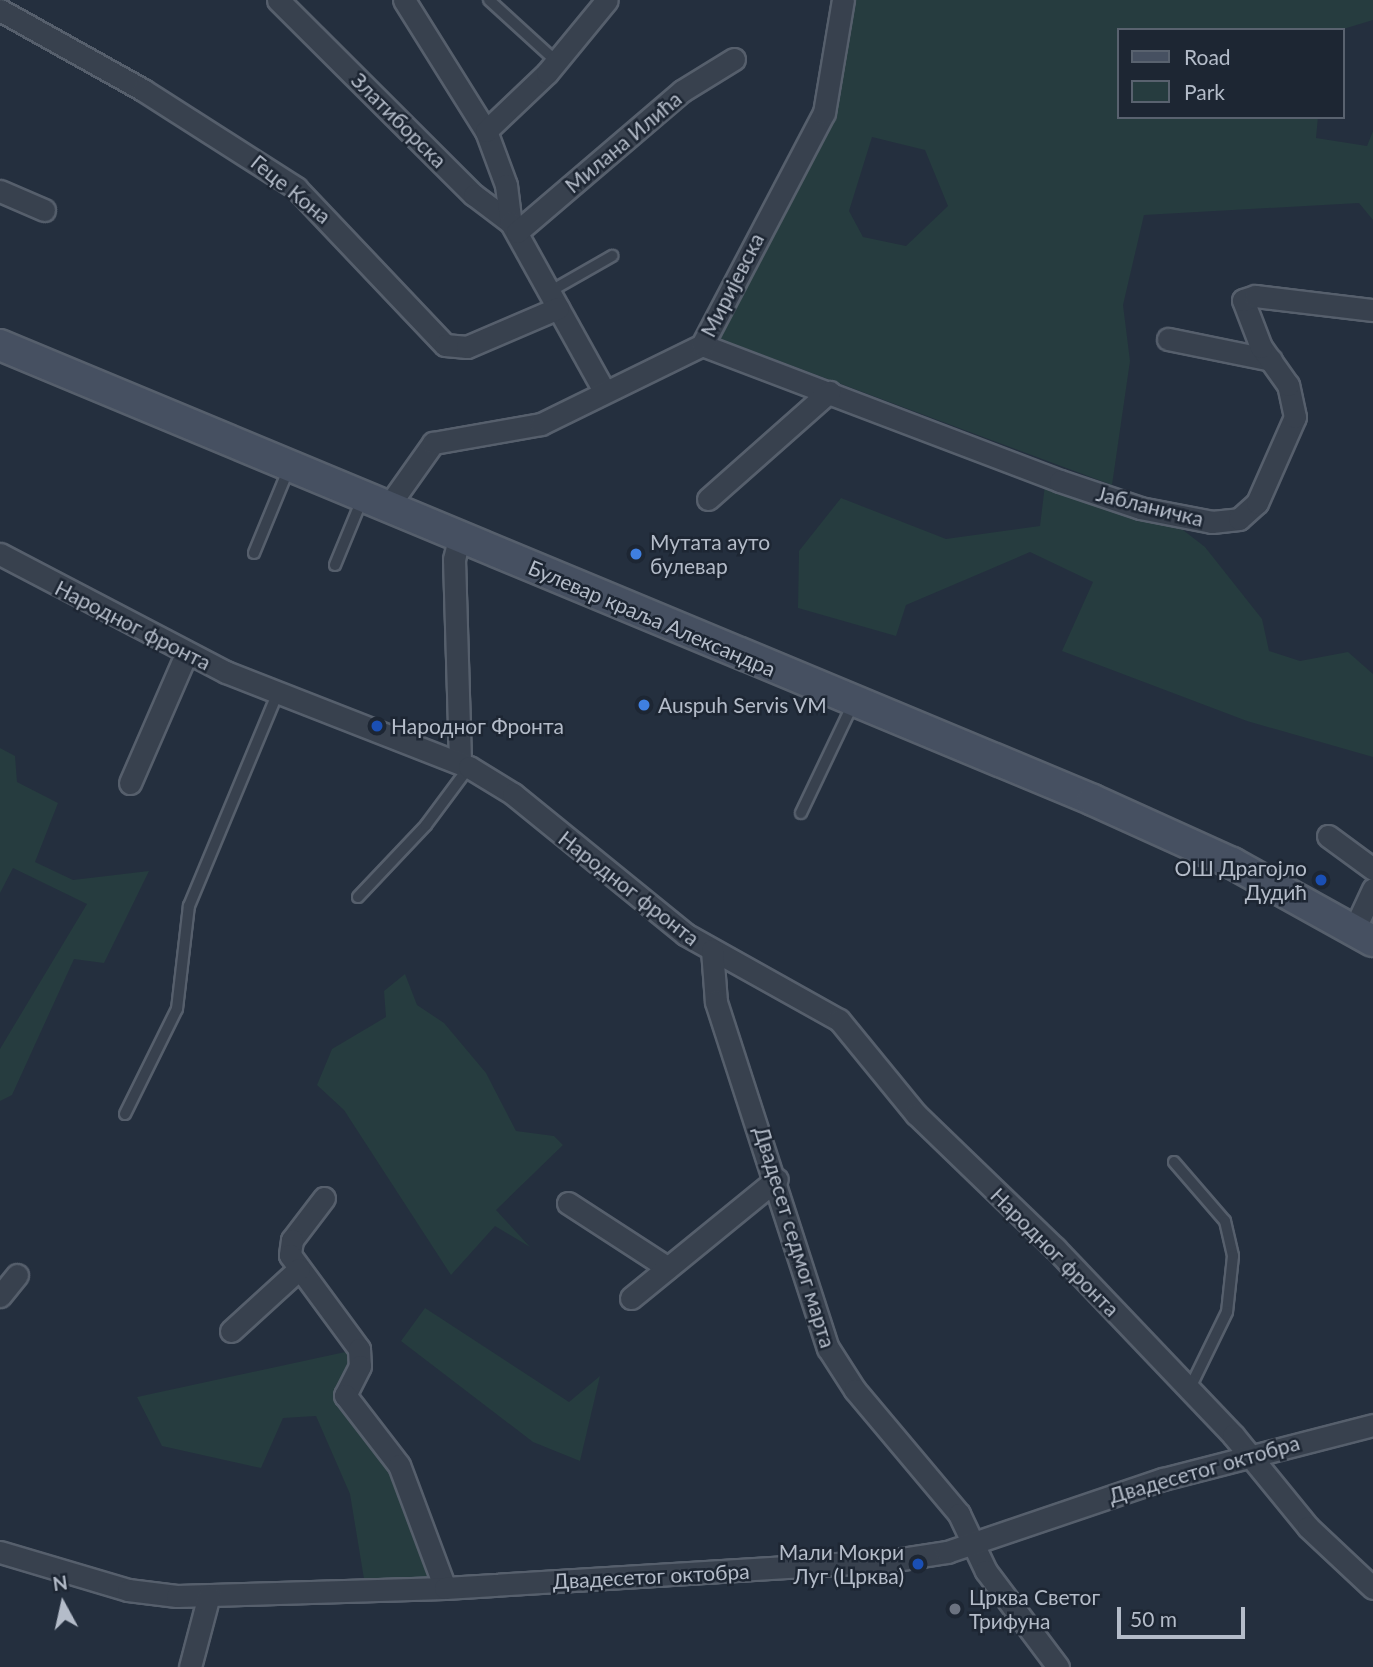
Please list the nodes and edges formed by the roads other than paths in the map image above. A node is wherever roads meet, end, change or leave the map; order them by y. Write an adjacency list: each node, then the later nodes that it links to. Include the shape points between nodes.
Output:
1 (404, 0): 9 (street, Златиборска)
2 (489, 0): 8 (lane)
3 (607, 0): 8 (street)
4 (844, 0): 17 (street, Миријевска, via 824,113)
5 (291, 4): 12 (street, Златиборска, via 474,195)
6 (0, 10): 14 (street, Геце Кона, via 144,90 296,188 386,277 444,345 467,347)
7 (734, 59): 12 (street, Милана Илића, via 682,91)
8 (557, 62): 9 (street)
9 (486, 131): 12 (street, Златиборска, via 506,185)
10 (0, 191): 11 (street)
11 (44, 210)
12 (514, 228): 14 (street, Златиборска)
13 (612, 256): 14 (lane)
14 (553, 300): 20 (street, Златиборска)
15 (1373, 310): 19 (street, Јабланичка, via 1255,296 1243,300)
16 (1168, 339): 19 (street)
17 (702, 345): 20 (street, Миријевска); 21 (street, Јабланичка)
18 (1, 349): 22 (main road, Булевар краља Александра)
19 (1271, 360): 21 (street, Јабланичка, via 1288,385 1294,418 1263,495 1248,515 1229,521 1140,508)
20 (603, 389): 24 (street, Миријевска, via 541,424 433,443)
21 (829, 392): 23 (street)
22 (290, 466): 24 (main road, Булевар краља Александра); 26 (lane)
23 (708, 499)
24 (375, 503): 25 (main road, Булевар краља Александра); 28 (lane)
25 (459, 538): 31 (main road, Булевар краља Александра); 32 (street, via 454,559)
26 (254, 553)
27 (0, 554): 29 (street, Народног фронта)
28 (335, 565)
29 (186, 654): 30 (street, Народног фронта); 33 (street)
30 (277, 695): 32 (street, Народног фронта); 41 (lane, via 189,906 177,1009)
31 (854, 702): 34 (lane); 39 (main road, Булевар краља Александра, via 1200,847)
32 (464, 765): 38 (lane, via 426,825); 40 (street, Народног фронта, via 513,794 664,920)
33 (130, 783)
34 (800, 813)
35 (1328, 836): 36 (street)
36 (1373, 869)
37 (1373, 889): 39 (street)
38 (358, 897)
39 (1364, 936)
40 (712, 950): 43 (street, Двадесет седмог марта, via 716,1002); 52 (street, Народног фронта, via 791,988 856,1035 916,1114)
41 (125, 1114)
42 (1174, 1162): 52 (lane, via 1225,1221 1233,1256 1227,1311)
43 (777, 1180): 46 (street); 55 (street, Двадесет седмог марта, via 834,1362 959,1514)
44 (324, 1198): 47 (street, via 289,1247)
45 (568, 1203): 46 (street)
46 (668, 1268): 50 (street)
47 (299, 1269): 51 (street); 57 (street, via 359,1349 360,1366 345,1395 399,1465)
48 (17, 1275): 49 (street)
49 (0, 1296)
50 (631, 1298)
51 (231, 1331)
52 (1189, 1390): 54 (street, Народног фронта)
53 (1373, 1425): 54 (street, Двадесетог октобра)
54 (1250, 1453): 55 (street, Двадесетог октобра); 58 (street, Народног фронта, via 1308,1527)
55 (974, 1544): 57 (street, Двадесетог октобра, via 865,1563); 61 (street, Двадесет седмог марта, via 986,1572)
56 (0, 1552): 59 (street, Двадесетог октобра, via 128,1590)
57 (445, 1588): 59 (street, Двадесетог октобра)
58 (1373, 1588)
59 (209, 1595): 60 (street)
60 (190, 1667)
61 (1058, 1667)

